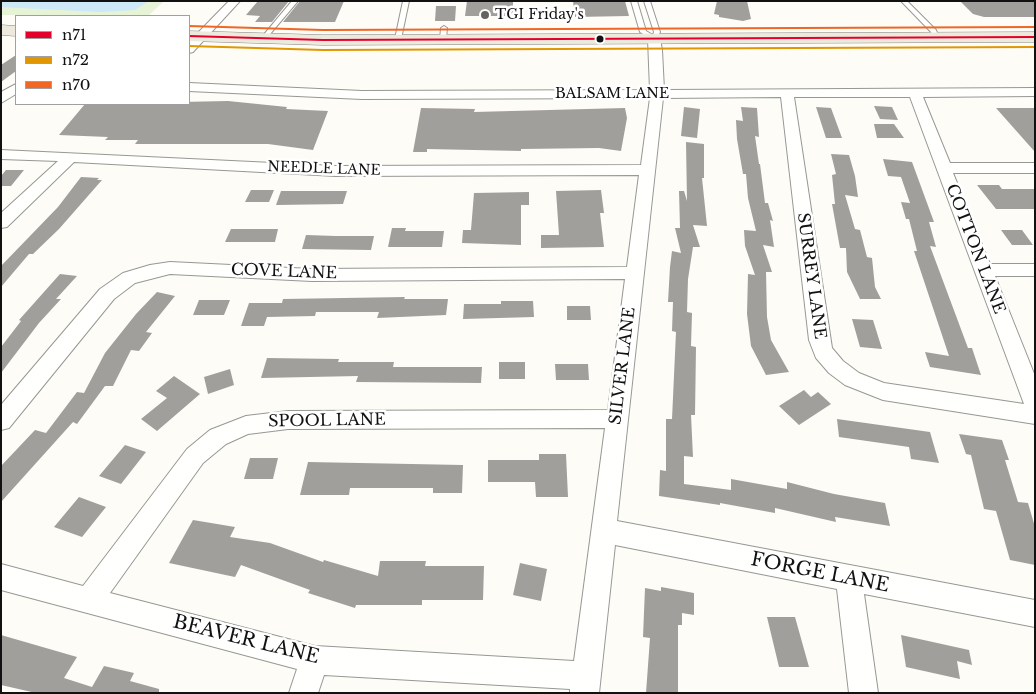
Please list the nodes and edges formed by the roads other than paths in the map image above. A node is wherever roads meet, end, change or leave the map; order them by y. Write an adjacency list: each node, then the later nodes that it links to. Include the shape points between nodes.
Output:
1 (235, 1): 14 (street)
2 (295, 1): 10 (lane)
3 (406, 1): 11 (lane)
4 (634, 1): 16 (lane, via 642,32)
5 (647, 1): 16 (lane, via 657,32)
6 (904, 1): 15 (lane, via 926,31)
7 (1, 30): 8 (main road)
8 (15, 31)
9 (1035, 37): 15 (main road)
10 (263, 39): 11 (main road); 14 (main road)
11 (398, 39): 16 (main road, via 443,33)
12 (1, 42): 13 (main road)
13 (15, 43)
14 (192, 43): 16 (main road, via 326,52)
15 (942, 43): 16 (main road); 16 (main road, via 751,50); 17 (main road)
16 (655, 45): 22 (street, SILVER LANE)
17 (1035, 49)
18 (190, 87): 22 (street, BALSAM LANE, via 362,95)
19 (15, 89): 24 (street)
20 (1035, 92): 21 (street, BALSAM LANE)
21 (915, 93): 23 (street, BALSAM LANE); 27 (street, COTTON LANE)
22 (657, 94): 23 (street, BALSAM LANE); 29 (street, SILVER LANE)
23 (787, 94): 35 (street, SURREY LANE, via 823,352 852,379 883,391)
24 (1, 99)
25 (1, 154): 26 (street, NEEDLE LANE)
26 (70, 158): 29 (street, NEEDLE LANE, via 336,171); 30 (street)
27 (945, 168): 28 (street); 31 (street, COTTON LANE)
28 (1035, 168)
29 (647, 170): 33 (street, SILVER LANE)
30 (1, 224)
31 (983, 270): 32 (street); 34 (street, COTTON LANE)
32 (1035, 270)
33 (634, 273): 36 (street, SILVER LANE); 37 (street, COVE LANE, via 312,275 195,268 150,271 129,278 107,294)
34 (1035, 404)
35 (1035, 415)
36 (617, 419): 38 (street, SILVER LANE); 41 (street, SPOOL LANE, via 288,420 246,425 218,437 195,456)
37 (1, 421)
38 (604, 531): 40 (street, FORGE LANE); 44 (street, SILVER LANE)
39 (1, 576): 41 (street, BEAVER LANE)
40 (849, 579): 42 (street, FORGE LANE); 46 (street)
41 (89, 600): 43 (street, BEAVER LANE)
42 (1035, 614)
43 (315, 660): 44 (street, BEAVER LANE); 45 (street)
44 (585, 684)
45 (303, 693)
46 (864, 693)

